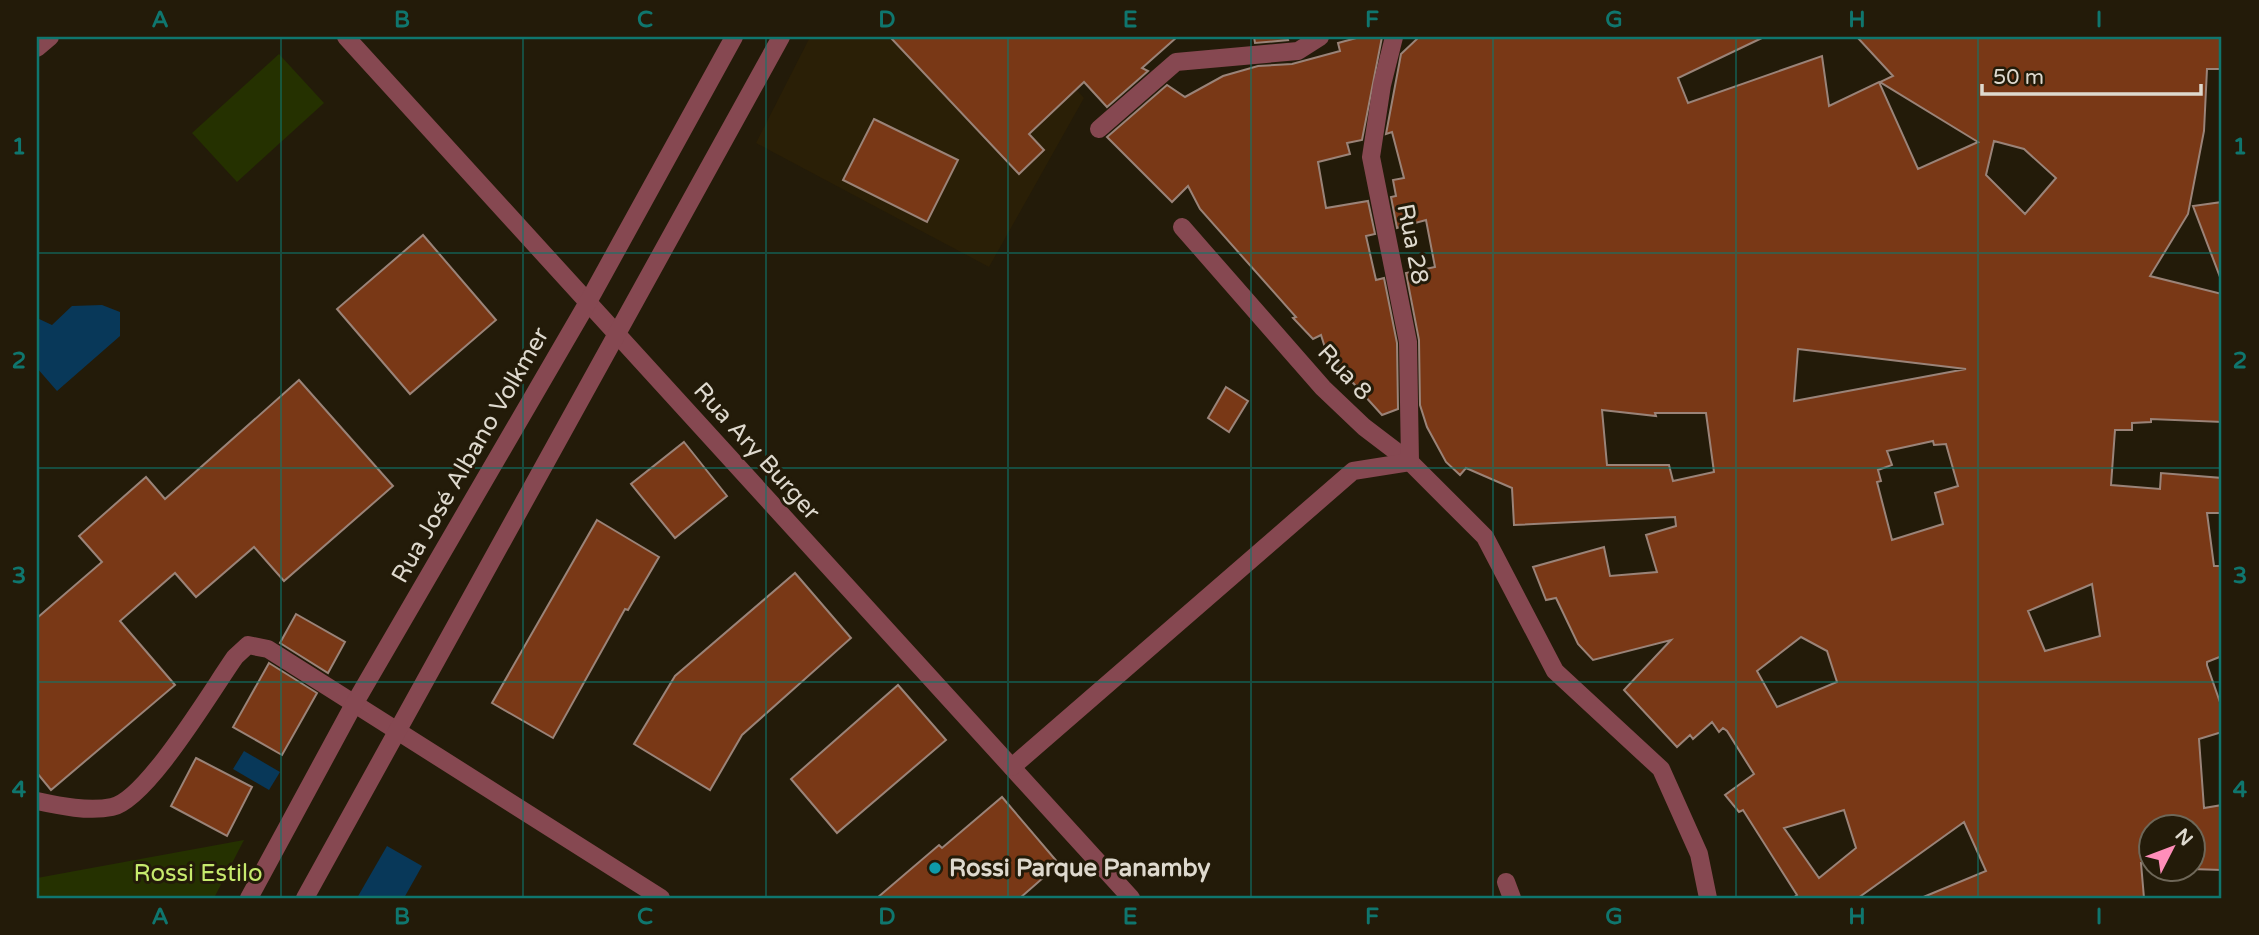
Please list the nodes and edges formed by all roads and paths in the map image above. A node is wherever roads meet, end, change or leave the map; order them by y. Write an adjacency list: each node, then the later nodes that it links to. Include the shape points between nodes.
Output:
1 (50, 37): 7 (street)
2 (346, 37): 10 (street, Rua Ary Burger)
3 (734, 37): 10 (street, Rua José Albano Volkmer)
4 (781, 37): 11 (street)
5 (1320, 37): 8 (street, via 1298,51 1176,62)
6 (1394, 37): 12 (street, Rua 28, via 1371,157 1408,342)
7 (37, 48)
8 (1100, 129)
9 (1182, 227): 12 (street, Rua 8, via 1323,388)
10 (588, 302): 11 (street, Rua Ary Burger); 13 (street, Rua José Albano Volkmer)
11 (617, 334): 14 (street); 15 (street, Rua Ary Burger)
12 (1410, 462): 15 (street, via 1353,471); 21 (street, Rua 8, via 1485,537 1555,671 1661,769 1699,854)
13 (353, 706): 14 (street); 16 (street, via 268,649 248,645 151,778 114,807 62,807); 17 (street, Rua José Albano Volkmer)
14 (399, 732): 18 (street); 19 (street)
15 (1012, 767): 20 (street, Rua Ary Burger)
16 (37, 801)
17 (249, 898)
18 (306, 898)
19 (661, 898)
20 (1131, 898)
21 (1708, 898)

